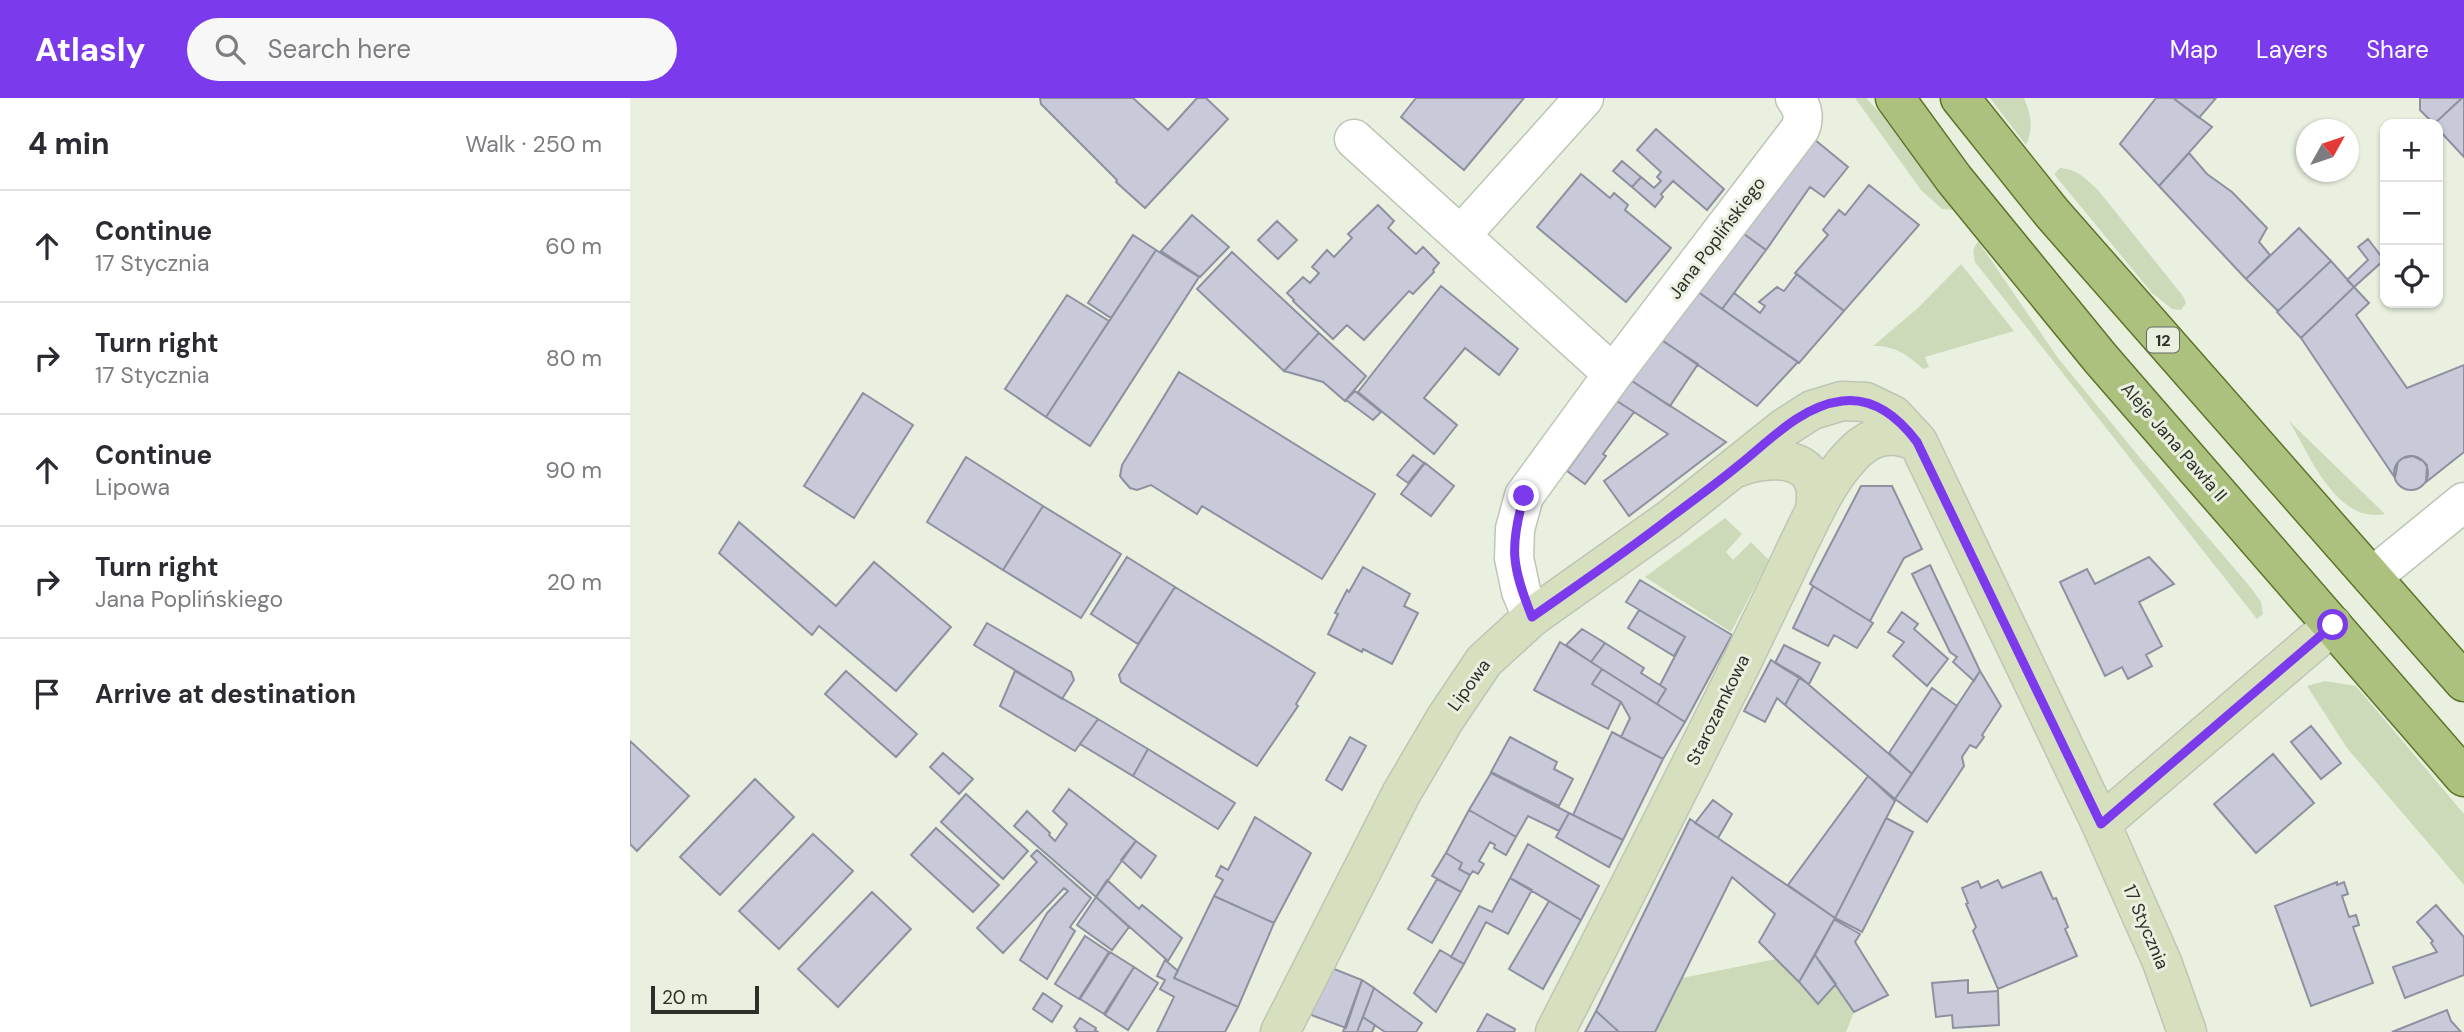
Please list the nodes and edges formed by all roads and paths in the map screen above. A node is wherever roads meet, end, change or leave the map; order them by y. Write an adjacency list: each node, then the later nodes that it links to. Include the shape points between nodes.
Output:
1 (1584, 98): 6 (street)
2 (1795, 98): 7 (street, Jana Poplińskiego, via 1803,111 1800,129)
3 (1895, 98): 14 (main road, Aleje Jana Pawła II, via 1954,179 2101,359)
4 (1960, 98): 12 (main road, 12, via 2052,213)
5 (1354, 139): 6 (street)
6 (1461, 235): 7 (street)
7 (1613, 374): 13 (street, Jana Poplińskiego, via 1524,496 1515,528 1514,558)
8 (1917, 442): 9 (street, Lipowa, via 1905,425 1880,407 1842,401 1812,410); 11 (street, Starozamkowa, via 1900,434 1864,445 1845,464); 17 (street, 17 Stycznia)
9 (1736, 468): 11 (street, via 1783,459 1802,466 1815,486); 13 (street, Lipowa)
10 (2464, 502): 12 (street)
11 (1814, 513): 19 (street, Starozamkowa)
12 (2372, 577): 15 (main road, 12)
13 (1532, 617): 18 (street, Lipowa, via 1484,661 1445,719 1401,794)
14 (2333, 625): 16 (main road, Aleje Jana Pawła II); 17 (street)
15 (2464, 682)
16 (2464, 778)
17 (2101, 824): 20 (street, 17 Stycznia, via 2162,962)
18 (1280, 1032)
19 (1555, 1032)
20 (2187, 1032)

